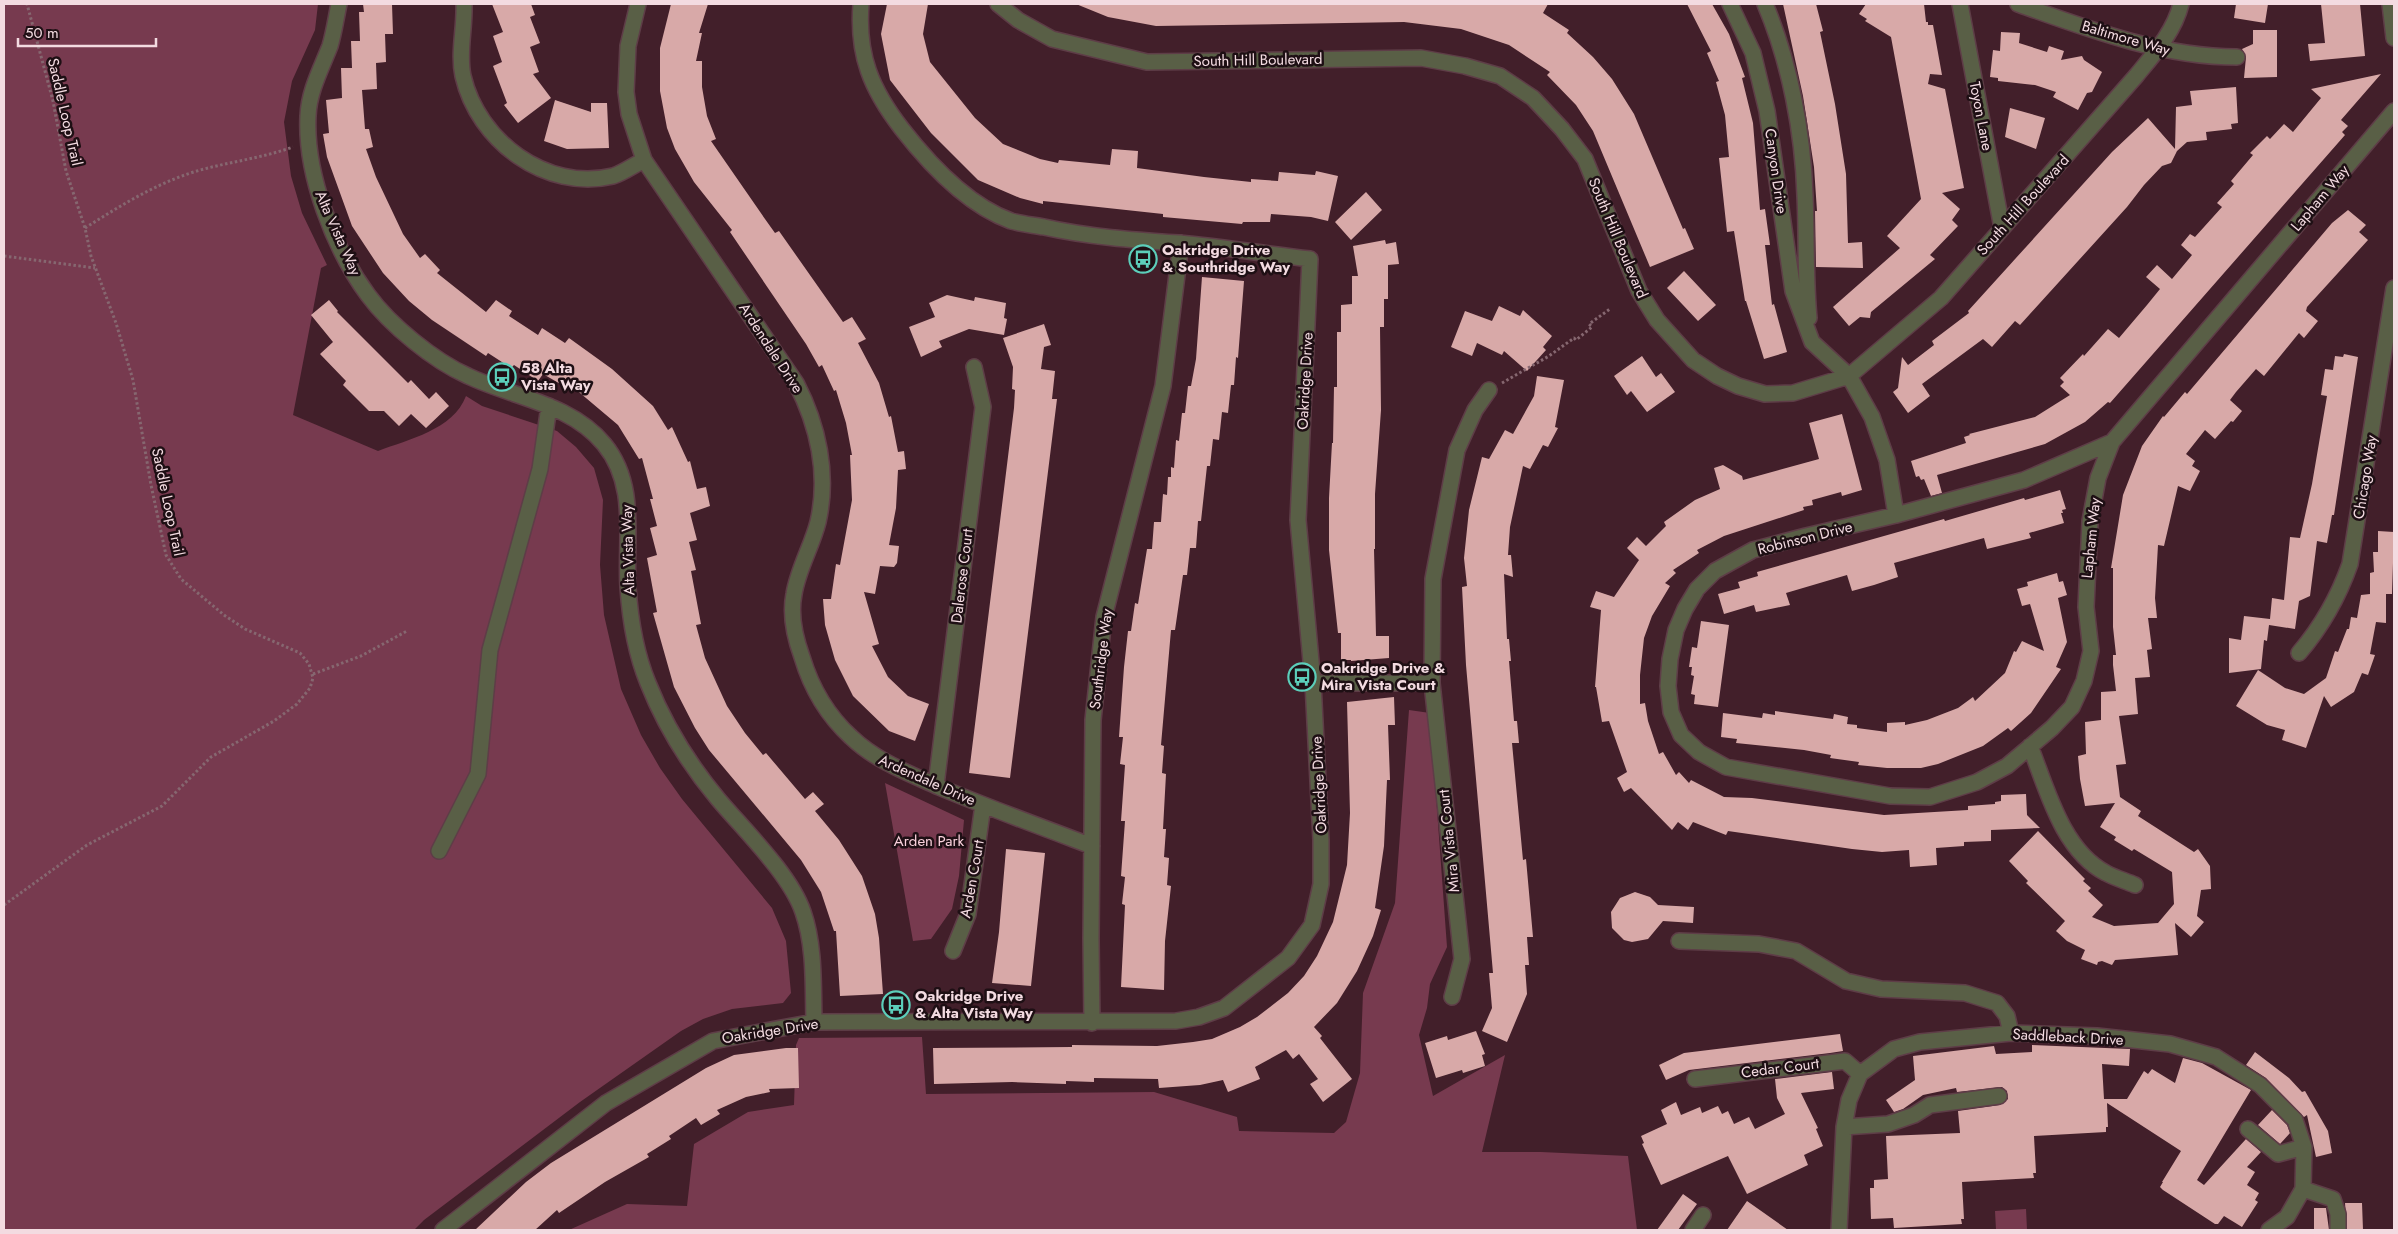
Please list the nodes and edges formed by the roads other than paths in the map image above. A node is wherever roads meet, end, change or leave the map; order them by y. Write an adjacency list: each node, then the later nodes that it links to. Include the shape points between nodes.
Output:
1 (339, 4): 24 (street, Alta Vista Way, via 331,42 314,85 308,112 308,142 315,180 347,260 368,296 400,329 438,358 467,376)
2 (464, 4): 16 (street, via 462,74 468,96 479,118 513,154 559,175 586,178 614,176)
3 (638, 4): 16 (street, Ardendale Drive, via 628,46 626,92 631,122)
4 (861, 4): 18 (street, Oakridge Drive, via 859,27 872,83 908,137 947,179 970,197 1010,220 1086,236)
5 (998, 4): 22 (street, South Hill Boulevard, via 1018,20 1052,39 1147,62 1421,58 1500,76 1533,98 1585,159 1639,291 1657,320 1693,360 1738,386 1765,394 1793,392)
6 (1730, 4): 20 (street, Canyon Drive, via 1753,53 1767,111 1793,291)
7 (1765, 4): 20 (street, Canyon Drive, via 1782,53 1798,123 1805,196 1805,280)
8 (1960, 4): 17 (street, Toyon Lane)
9 (2018, 4): 13 (street, Baltimore Way)
10 (2182, 4): 13 (street, South Hill Boulevard)
11 (2390, 4): 12 (street)
12 (2394, 38)
13 (2159, 48): 14 (street, Baltimore Way, via 2188,54); 17 (street, South Hill Boulevard)
14 (2237, 57)
15 (2394, 111): 25 (street, Lapham Way)
16 (644, 160): 31 (street, Ardendale Drive, via 796,383 813,422 821,463 821,503 818,522 794,594 793,618 797,643 816,693 851,738 873,756)
17 (2002, 228): 22 (street, South Hill Boulevard, via 1941,298)
18 (1182, 244): 28 (street, Oakridge Drive, via 1310,259 1298,520); 33 (street, Southridge Way, via 1163,386 1104,617 1093,720)
19 (2394, 288): 27 (street, Chicago Way, via 2350,564 2329,613)
20 (1812, 342): 22 (street, Canyon Drive)
21 (974, 367): 31 (street, Dalerose Court, via 983,407)
22 (1849, 376): 26 (street, Canyon Drive, via 1872,417 1887,460)
23 (1488, 390): 29 (street, Mira Vista Court, via 1457,450 1444,513 1433,579)
24 (549, 406): 34 (street, via 540,469 490,650 478,774); 39 (street, Alta Vista Way, via 586,425 615,460 628,502 628,588 634,635 647,680 668,728 689,762 772,864 803,911 809,939)
25 (2112, 442): 26 (street, Robinson Drive, via 2024,480); 30 (street, Lapham Way, via 2098,478 2090,521 2086,607 2091,651 2084,681 2072,707)
26 (1896, 516): 30 (street, Robinson Drive, via 1753,550 1715,571 1697,589 1676,630 1670,659 1668,686 1671,712 1682,735 1700,752 1726,767 1890,796 1930,798 1977,782 2007,766)
27 (2299, 653)
28 (1313, 683): 29 (street); 40 (street, Oakridge Drive, via 1322,840 1321,884 1312,925 1288,958 1224,1008 1176,1021)
29 (1432, 683): 38 (street, Mira Vista Court, via 1462,959)
30 (2030, 746): 35 (street, via 2058,817 2080,852 2105,873)
31 (936, 785): 32 (street, Ardendale Drive)
32 (983, 805): 33 (street, Ardendale Drive); 37 (street, Arden Court, via 968,914)
33 (1092, 846): 40 (street, Southridge Way)
34 (439, 851)
35 (2135, 885)
36 (1679, 941): 41 (street, via 1759,944 1796,951 1846,981 1881,990 1965,993 1997,1004 2007,1016)
37 (953, 951)
38 (1452, 997)
39 (814, 1022): 40 (street, Oakridge Drive); 50 (street, Oakridge Drive, via 713,1041 606,1103)
40 (1092, 1023)
41 (2012, 1033): 42 (street, Saddleback Drive, via 1920,1042 1894,1050); 47 (street, Saddleback Drive, via 2097,1036 2170,1044 2216,1057 2260,1085 2295,1120)
42 (1860, 1074): 43 (street, Cedar Court, via 1845,1060); 45 (street, via 1849,1100)
43 (1695, 1078)
44 (1999, 1096): 45 (street, via 1930,1105 1914,1115 1888,1124)
45 (1844, 1127): 52 (street)
46 (2248, 1130): 47 (street, via 2278,1154)
47 (2304, 1147): 48 (street, Saddleback Drive)
48 (2303, 1189): 53 (street, Saddleback Drive, via 2287,1216); 54 (street, via 2334,1199)
49 (1703, 1215): 51 (street)
50 (443, 1230)
51 (1693, 1230)
52 (1838, 1230)
53 (2269, 1230)
54 (2338, 1230)

